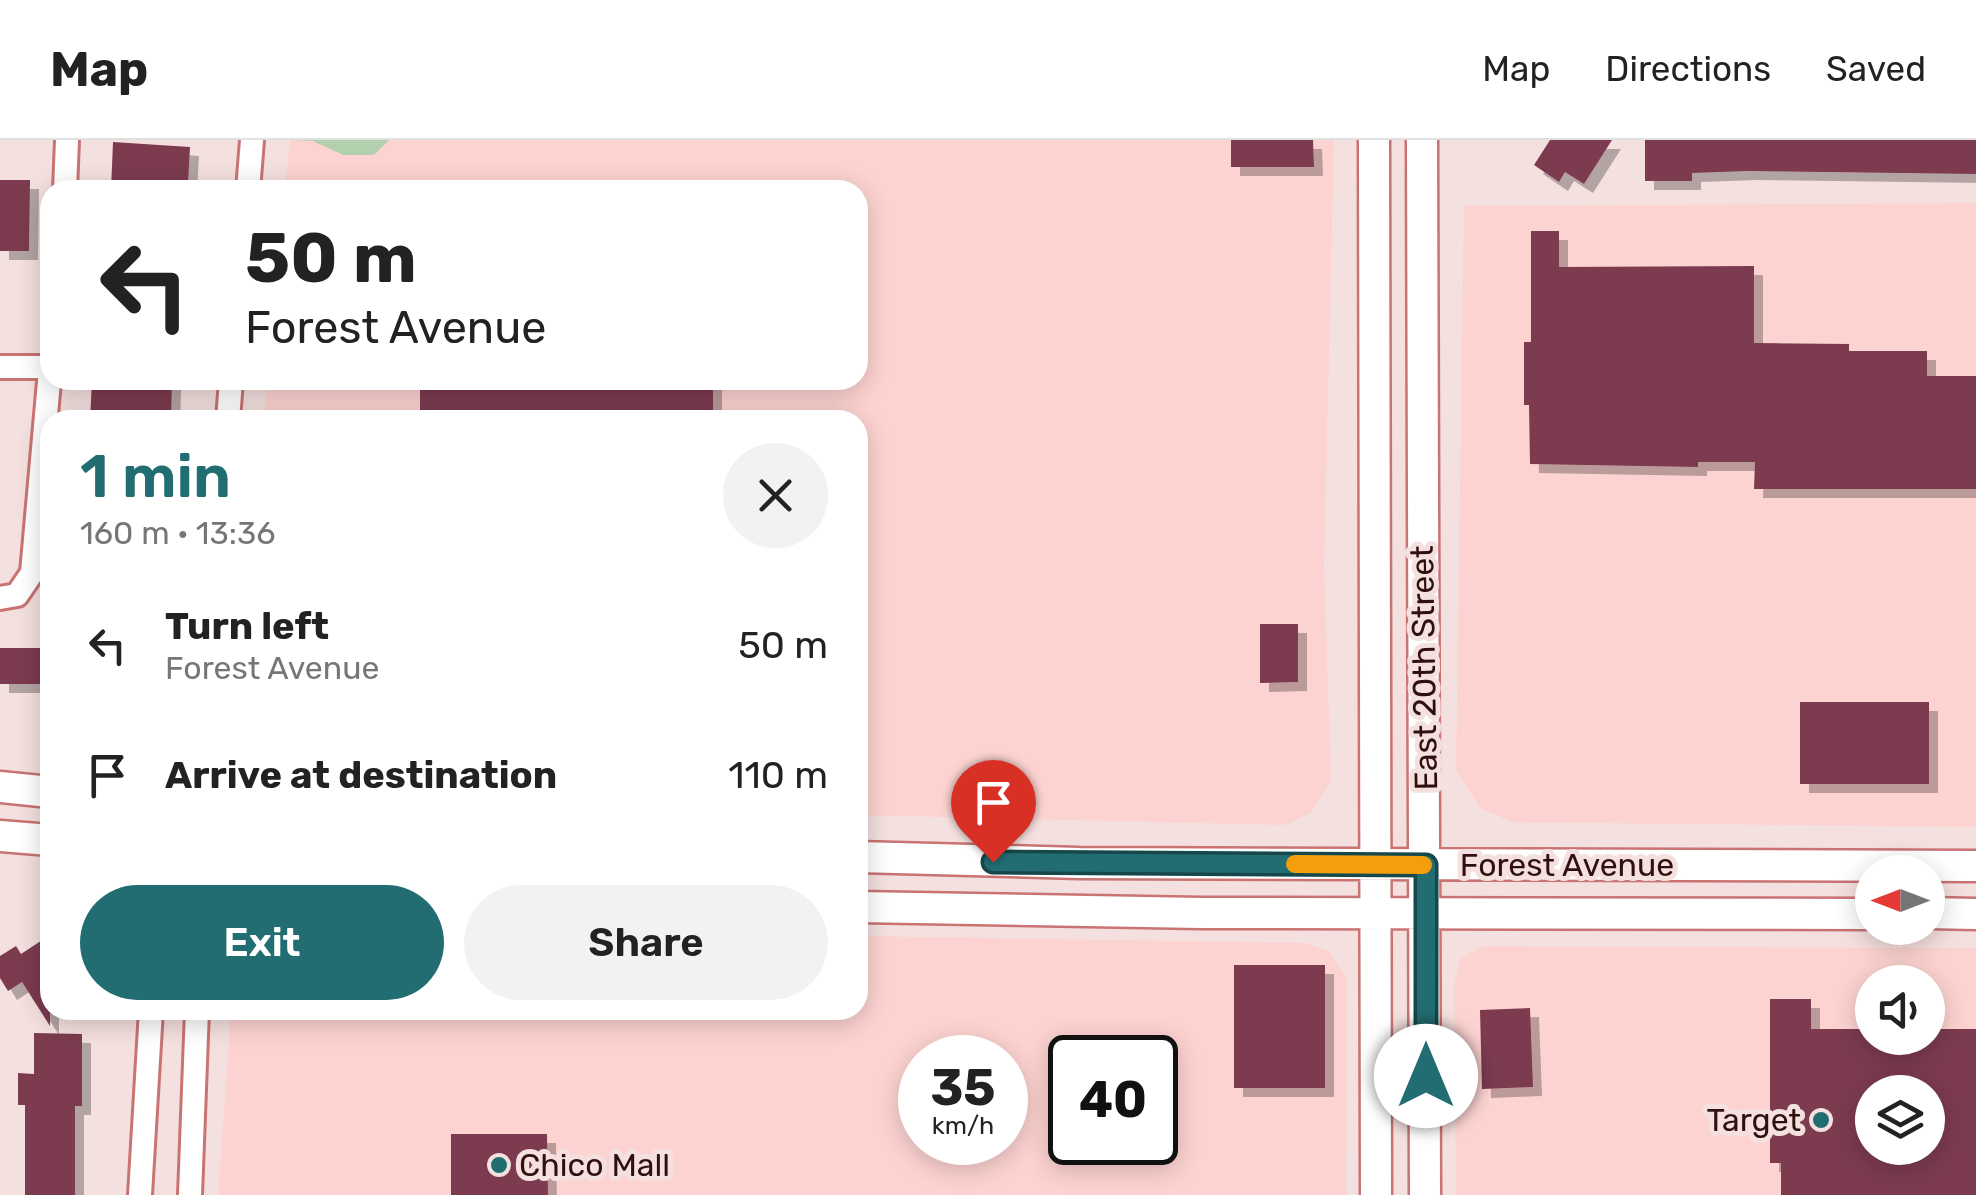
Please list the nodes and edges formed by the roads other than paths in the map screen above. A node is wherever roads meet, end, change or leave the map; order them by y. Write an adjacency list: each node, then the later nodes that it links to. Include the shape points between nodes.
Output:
1 (66, 140): 5 (street)
2 (252, 140): 6 (street)
3 (1374, 140): 16 (street, East 20th Street)
4 (1422, 140): 17 (street, East 20th Street)
5 (66, 180)
6 (249, 180)
7 (0, 367): 8 (street)
8 (40, 368)
9 (40, 481): 10 (street, via 32,572)
10 (8, 597)
11 (0, 787): 12 (street)
12 (40, 791)
13 (0, 836): 14 (street)
14 (40, 839)
15 (868, 857): 16 (street, Forest Avenue)
16 (1375, 864): 17 (street, Forest Avenue); 20 (street, East 20th Street)
17 (1426, 865): 18 (street, Forest Avenue); 21 (street, East 20th Street)
18 (1976, 866)
19 (868, 906): 20 (street, Forest Avenue)
20 (1375, 914): 21 (street, Forest Avenue); 29 (street, East 20th Street)
21 (1426, 914): 22 (street, Forest Avenue); 30 (street, East 20th Street)
22 (1855, 914)
23 (1945, 914): 24 (street)
24 (1976, 914)
25 (150, 1020): 27 (street)
26 (197, 1020): 28 (street)
27 (140, 1195)
28 (190, 1195)
29 (1376, 1195)
30 (1425, 1195)

